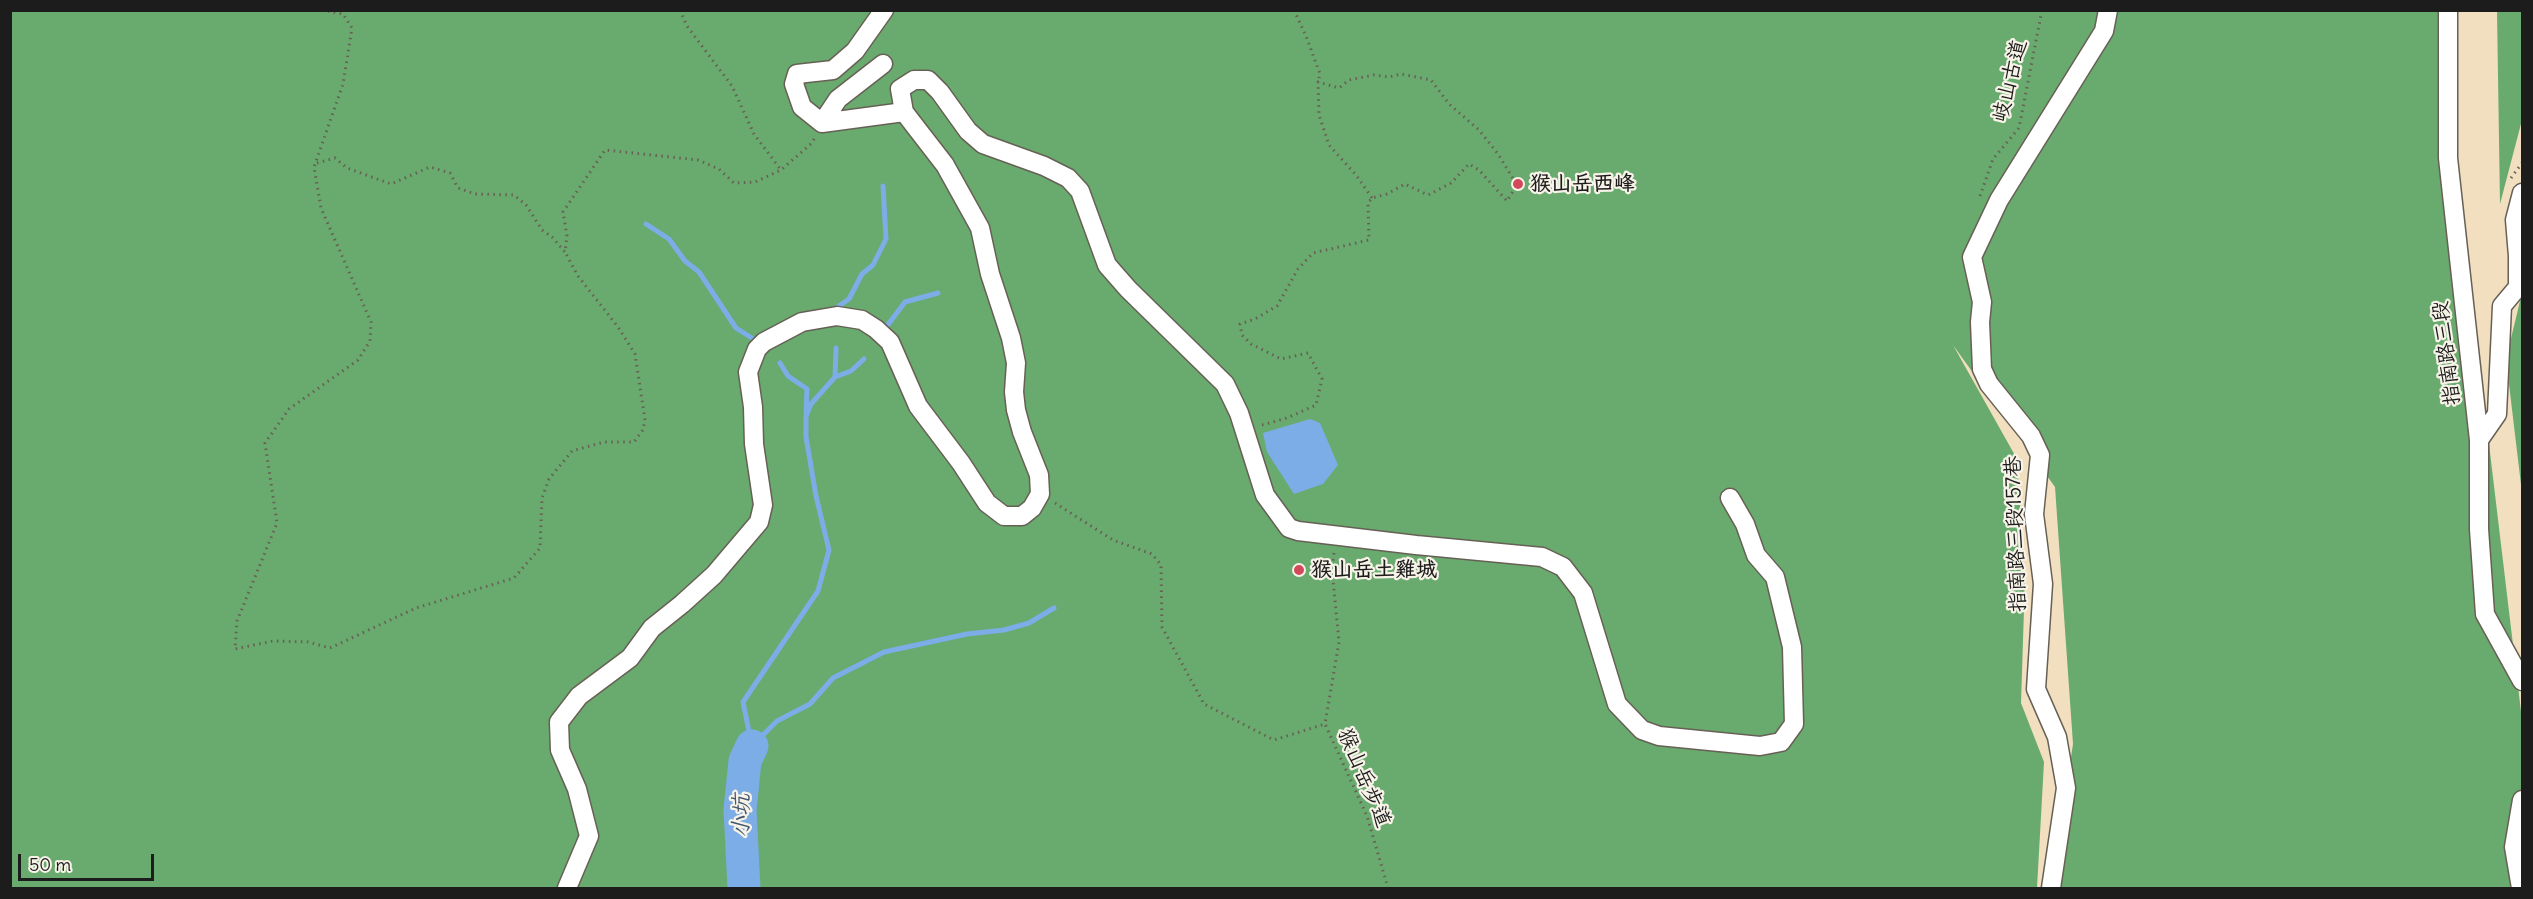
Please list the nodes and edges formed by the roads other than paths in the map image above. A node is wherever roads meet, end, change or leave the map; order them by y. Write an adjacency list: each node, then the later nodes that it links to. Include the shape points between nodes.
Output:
1 (884, 10): 6 (street, via 855,51 833,70 798,74 794,84 802,107)
2 (2108, 10): 13 (street, 指南路三段157巷, via 2104,32 1999,200 1972,257 1982,302 1982,369 1989,384 2031,436 2040,455 2034,514 2043,584 2036,689 2057,737 2066,788)
3 (2448, 10): 8 (street, 指南路三段, via 2448,158)
4 (883, 64): 6 (street, via 838,99)
5 (904, 112): 6 (street); 9 (street, via 900,89 914,80 928,80 983,144 1044,165 1068,178 1080,191 1107,265 1225,384 1239,414 1265,495 1288,528 1542,556 1563,567 1583,592 1617,704 1642,730 1659,736 1760,746 1780,742 1794,724 1792,647 1774,577 1756,555); 12 (street, via 945,165 980,228 1011,338 1016,363 1016,410 1039,475 1041,494 1022,516 1004,516 987,503 918,406 890,342 862,320 837,316 802,322 764,342 748,372 764,505 759,522 714,575 652,628 630,658 579,696 559,722 560,750 577,789 589,836)
6 (822, 123)
7 (2523, 193): 8 (street, via 2515,220 2518,287 2502,306 2497,414)
8 (2480, 440): 10 (street, 指南路三段, via 2479,529 2486,614)
9 (1730, 498)
10 (2523, 681)
11 (2523, 800): 14 (street, via 2514,847)
12 (567, 888)
13 (2051, 888)
14 (2521, 888)

